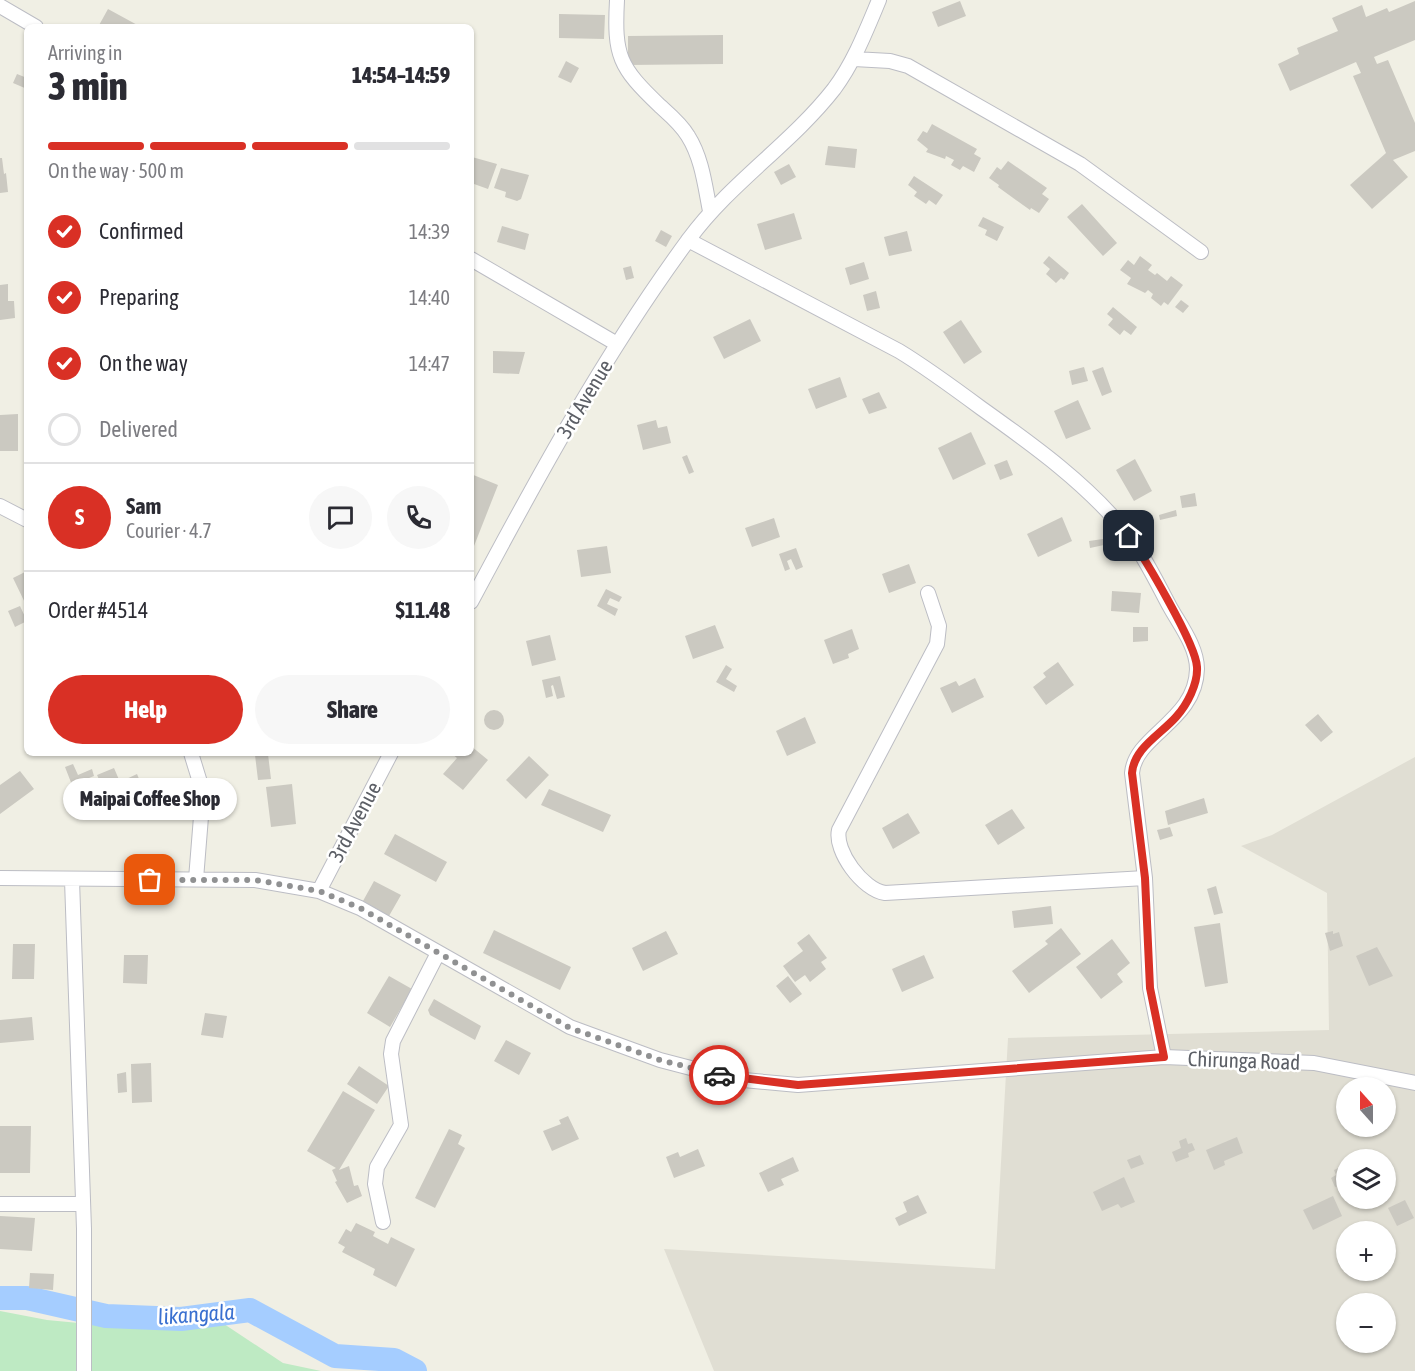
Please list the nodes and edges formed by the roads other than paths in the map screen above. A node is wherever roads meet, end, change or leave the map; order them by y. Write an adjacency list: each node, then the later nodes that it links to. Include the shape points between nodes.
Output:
1 (617, 0): 6 (street, via 616,30 621,59 637,84 691,140)
2 (879, 0): 5 (street)
3 (0, 6): 4 (street)
4 (31, 24)
5 (854, 59): 6 (street, via 815,110); 8 (street, via 908,66 1080,164)
6 (710, 211): 7 (street)
7 (688, 240): 10 (street); 18 (street, via 928,370 1024,438 1107,510 1129,536 1190,643 1197,667 1183,708 1132,764)
8 (1201, 252)
9 (474, 261): 10 (street, 3rd Avenue)
10 (617, 344): 14 (street, 3rd Avenue)
11 (0, 506): 12 (street)
12 (24, 518)
13 (928, 593): 18 (street, via 939,626 937,644 839,830 837,839 843,856 868,886 885,893)
14 (474, 596)
15 (192, 756): 19 (street, via 203,792)
16 (389, 756): 21 (street, 3rd Avenue)
17 (0, 878): 20 (street, Chirunga Road)
18 (1145, 878): 23 (street, via 1150,988)
19 (196, 879): 20 (street, Chirunga Road); 21 (street, Chirunga Road, via 255,880)
20 (72, 880): 26 (street)
21 (319, 891): 22 (street, Chirunga Road, via 360,908)
22 (438, 953): 23 (street, Chirunga Road, via 570,1028 660,1060 733,1079 798,1085); 27 (street, via 390,1054 401,1125 377,1167 375,1184)
23 (1164, 1057): 24 (street, Chirunga Road, via 1314,1063)
24 (1415, 1083)
25 (0, 1204): 26 (street)
26 (83, 1204): 28 (street)
27 (383, 1222)
28 (84, 1371)

